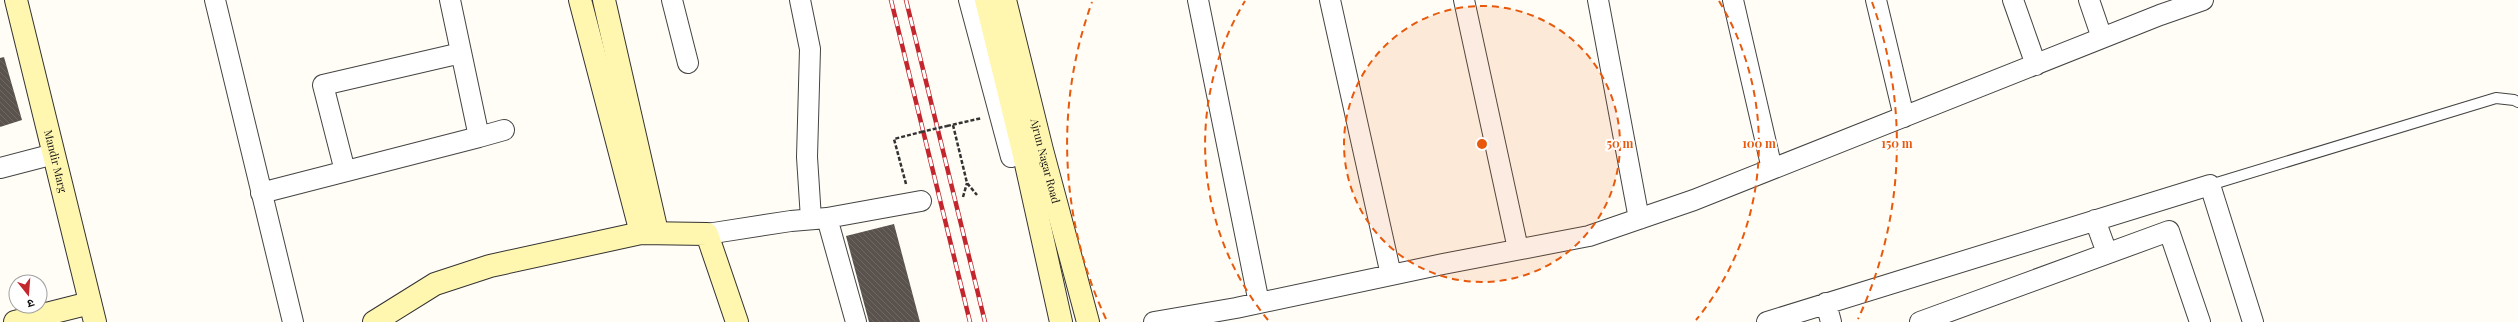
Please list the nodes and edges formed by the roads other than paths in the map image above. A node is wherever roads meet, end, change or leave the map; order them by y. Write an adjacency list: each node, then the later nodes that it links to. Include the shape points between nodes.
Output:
1 (16, 0): 29 (street, Mandir Marg)
2 (215, 0): 34 (street)
3 (450, 0): 21 (street)
4 (580, 0): 39 (street)
5 (604, 0): 39 (street)
6 (672, 0): 22 (street)
7 (800, 0): 36 (street, via 810,48 807,156)
8 (969, 0): 28 (street, via 1007,158)
9 (986, 0): 52 (street, Ajrun Nagar Road)
10 (1005, 0): 28 (street, Ajrun Nagar Road)
11 (1198, 0): 44 (street)
12 (1330, 0): 43 (street)
13 (1464, 0): 41 (street)
14 (1598, 0): 37 (street)
15 (1733, 0): 31 (street)
16 (1876, 0): 25 (street)
17 (2013, 0): 23 (street)
18 (2089, 0): 20 (street)
19 (2203, 0): 20 (street)
20 (2102, 38): 23 (street)
21 (461, 53): 27 (street); 32 (street, via 323,85)
22 (688, 64)
23 (2036, 65): 25 (street)
24 (2518, 102): 33 (lane, via 2496,98)
25 (1904, 117): 31 (street)
26 (504, 130): 27 (street)
27 (479, 137): 32 (street)
28 (1042, 150): 53 (street, Ajrun Nagar Road)
29 (54, 154): 30 (street); 45 (street, Mandir Marg)
30 (0, 168)
31 (1772, 169): 37 (street)
32 (345, 171): 34 (street)
33 (2210, 185): 38 (street); 58 (street)
34 (261, 193): 48 (street)
35 (916, 202): 36 (street)
36 (819, 219): 40 (street); 51 (street)
37 (1639, 219): 41 (street, via 1589,236)
38 (2095, 220): 42 (street); 46 (street)
39 (649, 232): 40 (street); 49 (street, via 490,266 435,284)
40 (707, 234): 50 (street)
41 (1518, 249): 43 (street)
42 (2107, 253): 56 (street); 57 (street, via 2169,231)
43 (1391, 275): 44 (street)
44 (1259, 303): 54 (street)
45 (92, 312): 47 (street)
46 (1829, 313): 55 (street)
47 (15, 322)
48 (293, 322)
49 (374, 322)
50 (738, 322)
51 (856, 322)
52 (1061, 322)
53 (1088, 322)
54 (1154, 322)
55 (1767, 322)
56 (1920, 322)
57 (2200, 322)
58 (2252, 322)

